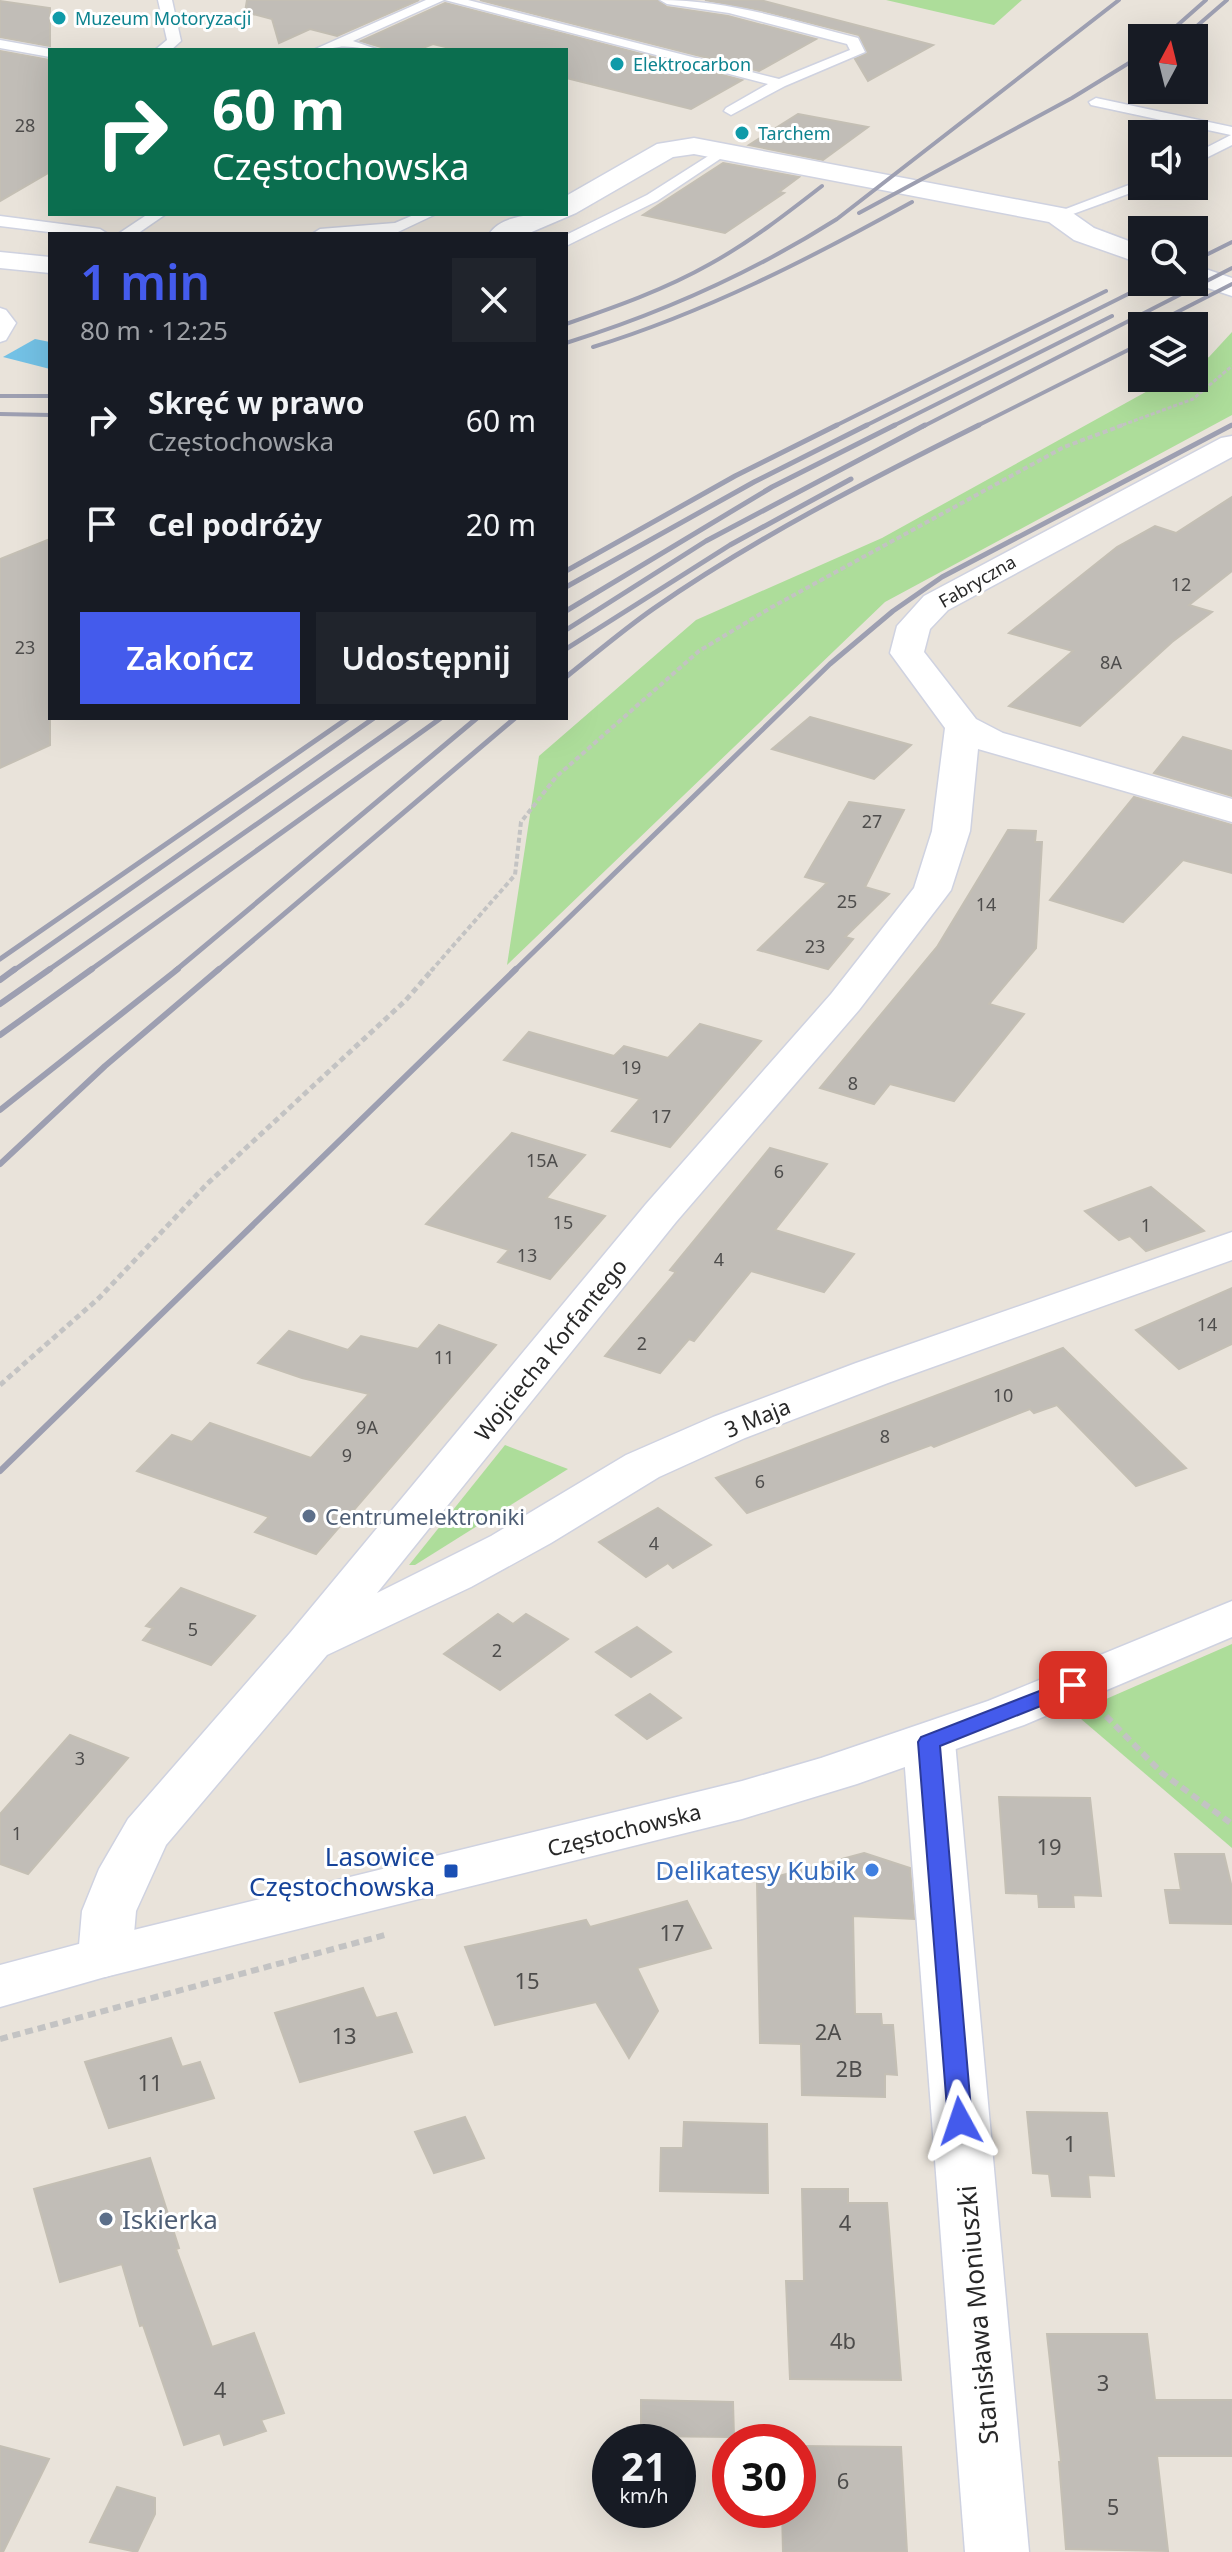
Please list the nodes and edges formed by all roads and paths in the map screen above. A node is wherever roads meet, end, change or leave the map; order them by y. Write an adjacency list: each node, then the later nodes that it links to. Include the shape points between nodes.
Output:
1 (165, 0): 7 (lane, via 174,41)
2 (437, 0): 5 (lane)
3 (452, 0): 11 (lane)
4 (667, 0): 11 (lane, via 729,9 853,41 858,52)
5 (340, 41): 8 (lane); 9 (lane)
6 (0, 44): 10 (lane)
7 (165, 48)
8 (324, 48)
9 (365, 48)
10 (48, 53)
11 (780, 83): 13 (lane)
12 (1096, 102): 14 (lane)
13 (731, 111)
14 (1232, 131)
15 (1232, 139): 17 (lane)
16 (724, 150): 19 (street, via 687,145 666,150); 20 (street); 29 (lane, via 652,198)
17 (1208, 152)
18 (1128, 189): 20 (lane)
19 (568, 206)
20 (1057, 215): 30 (street, via 1084,234)
21 (156, 216): 26 (lane)
22 (424, 216): 27 (lane, via 398,227)
23 (547, 216): 28 (street)
24 (0, 221): 25 (lane)
25 (85, 232)
26 (129, 232)
27 (342, 232)
28 (508, 232)
29 (568, 240)
30 (1128, 251)
31 (0, 260): 32 (street)
32 (48, 265)
33 (1208, 279): 34 (street)
34 (1232, 287)
35 (0, 313): 36 (lane, via 8,323)
36 (0, 337)
37 (1232, 366): 42 (path, via 1193,399 1064,447 699,651 556,777 521,822 515,875 405,1001 207,1184 99,1298)
38 (1232, 445): 39 (street, Fabryczna, via 936,603 914,626 907,653)
39 (963, 727): 40 (street, Fabryczna, via 990,741); 44 (street, Wojciecha Korfantego, via 951,831 932,890 845,1002 661,1213)
40 (1232, 811)
41 (1232, 1245): 44 (street, 3 Maja, via 791,1402 656,1459 518,1541)
42 (0, 1385)
43 (1232, 1618): 45 (street, Częstochowska)
44 (308, 1645): 48 (street, Wojciecha Korfantego, via 147,1832 109,1911)
45 (1073, 1685): 46 (street, Częstochowska); 47 (path, via 1162,1773)
46 (929, 1742): 48 (street, Częstochowska, via 742,1800); 52 (street, Stanisława Moniuszki)
47 (1232, 1824)
48 (105, 1957): 49 (street, Częstochowska)
49 (0, 1986)
50 (18, 2034): 51 (path)
51 (0, 2039)
52 (997, 2552)

